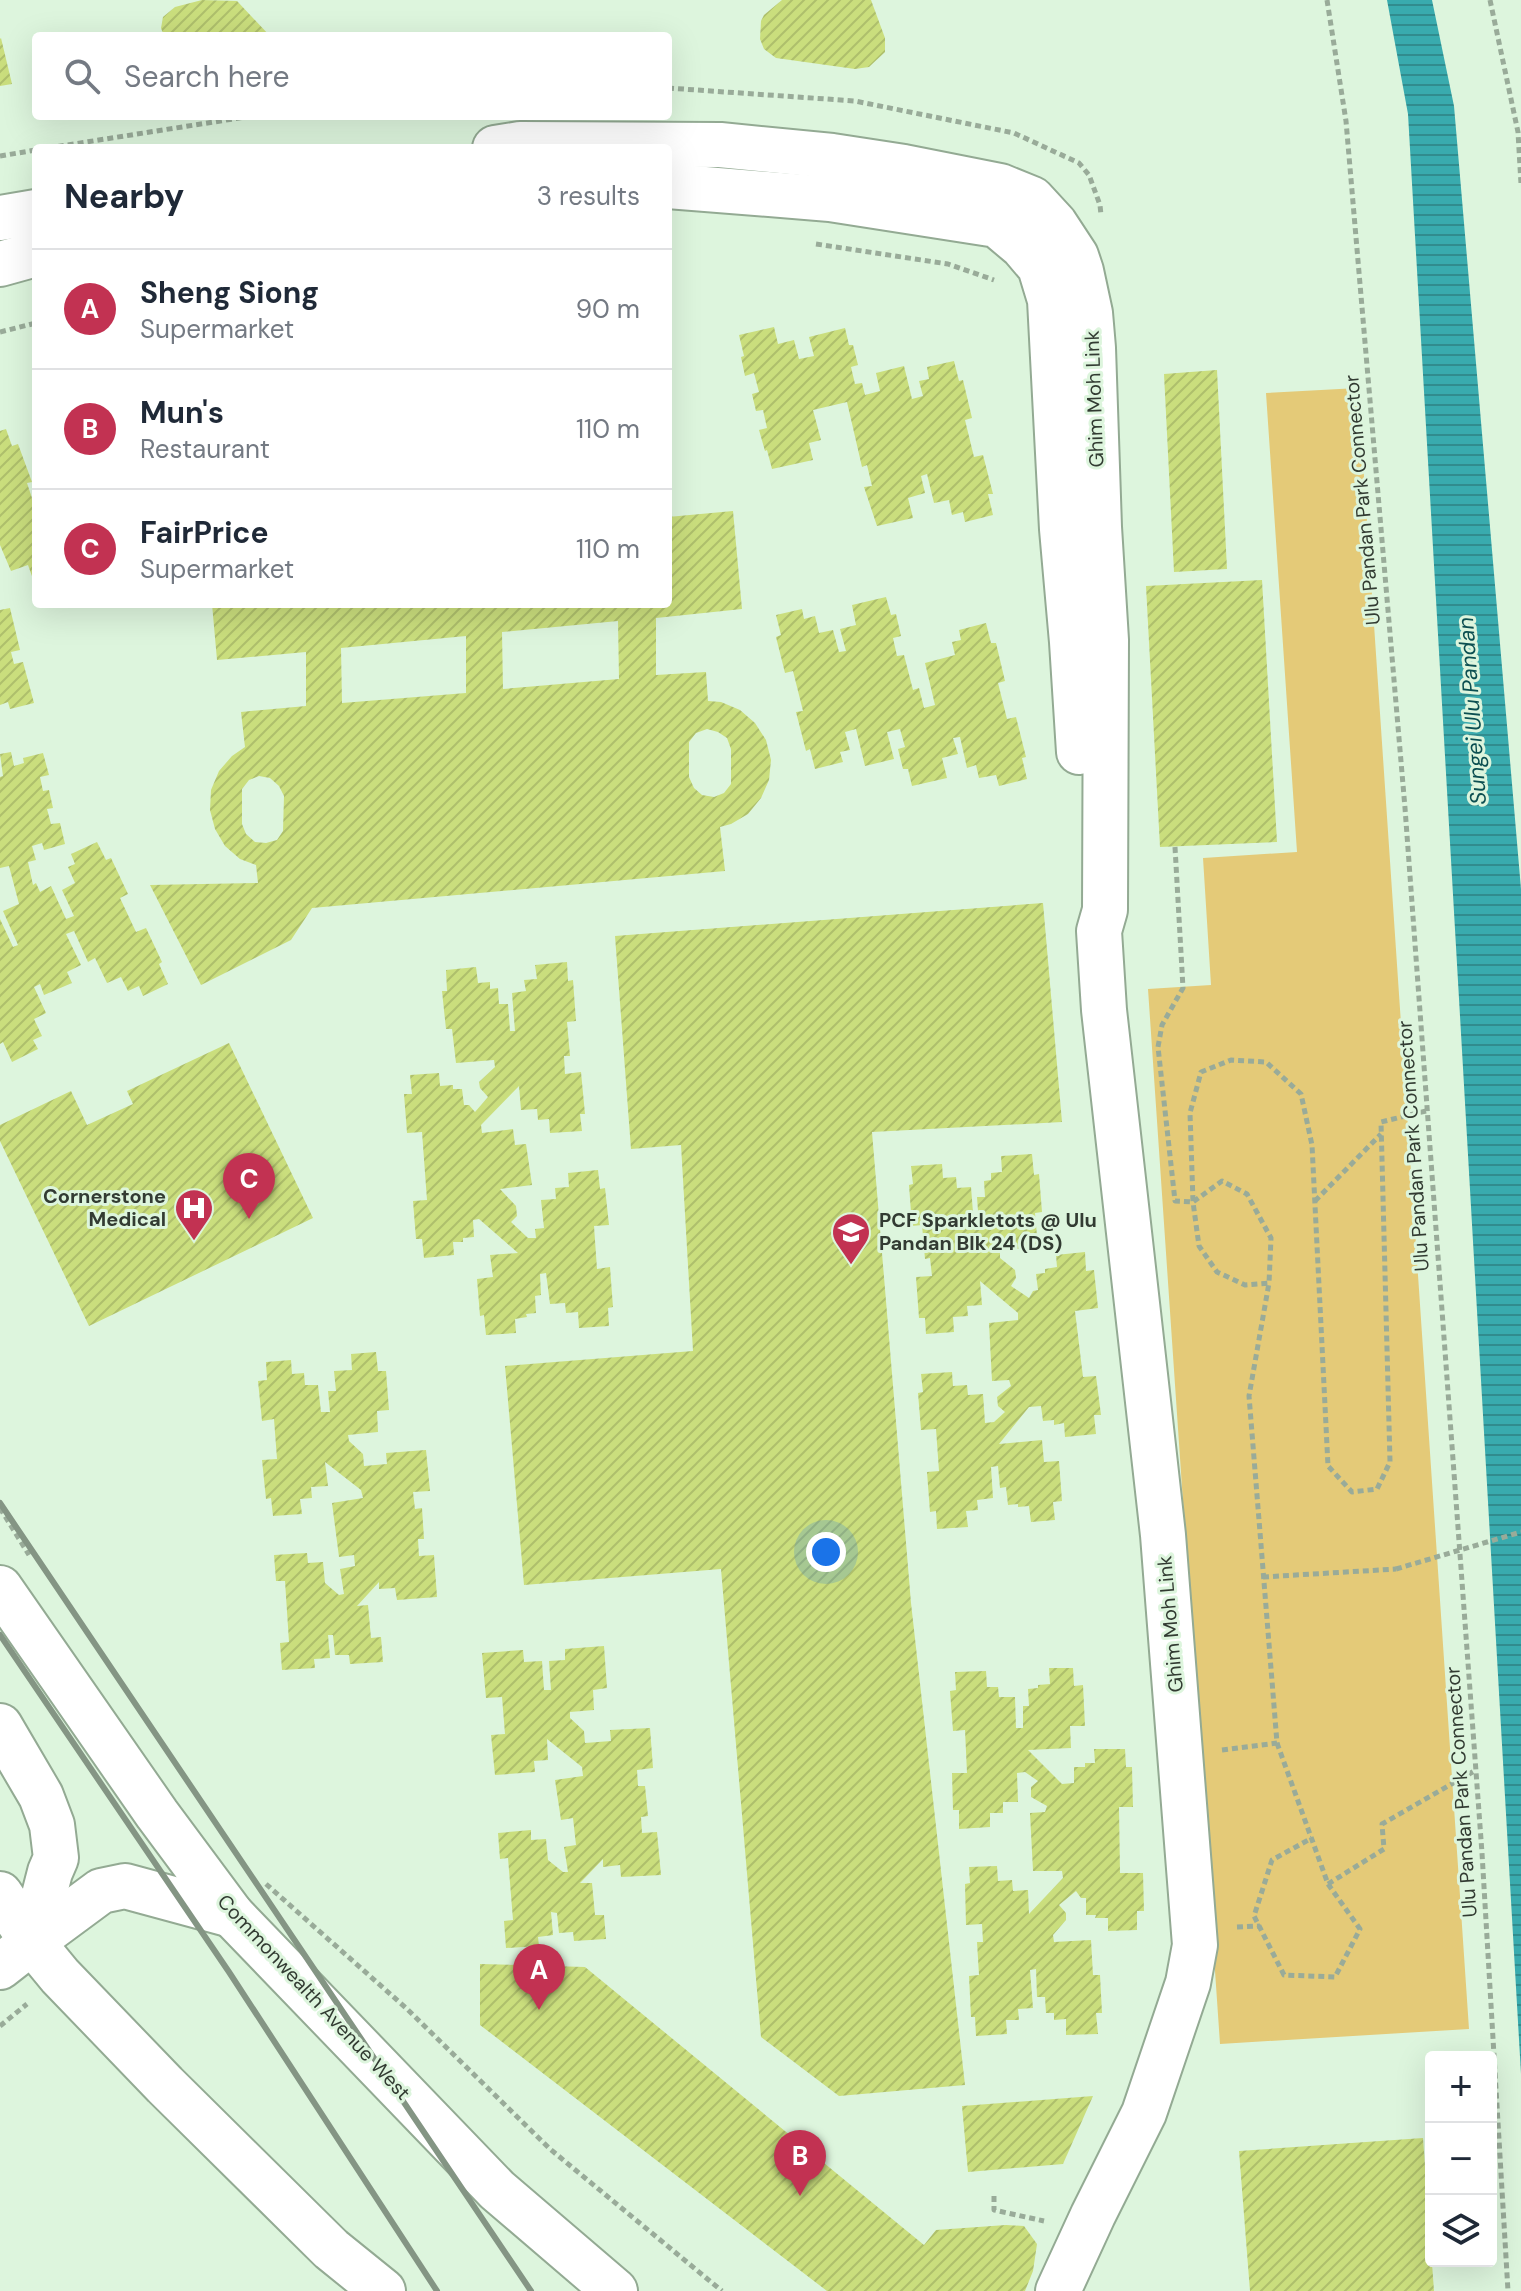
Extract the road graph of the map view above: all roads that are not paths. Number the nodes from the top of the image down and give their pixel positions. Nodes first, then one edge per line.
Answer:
1 (672, 145) edge
2 (720, 145) junction
3 (672, 186) edge
4 (717, 190) junction
5 (32, 213) edge
6 (0, 218) edge
7 (32, 255) edge
8 (0, 264) edge
9 (1080, 528) junction
10 (16, 1575) edge
11 (0, 1726) edge
12 (0, 1894) edge
13 (232, 1915) junction
14 (16, 1954) edge
15 (383, 2291) edge
16 (615, 2291) edge
17 (1058, 2291) edge

1 - 2 street, Ghim Moh Link
2 - 4 street
2 - 9 street, Ghim Moh Link
3 - 4 street, Ghim Moh Link
4 - 9 street, Ghim Moh Link
5 - 6 street
7 - 8 street
9 - 17 street, Ghim Moh Link
10 - 13 street, Commonwealth Avenue West
11 - 14 street
12 - 14 street
13 - 14 street
13 - 16 street, Commonwealth Avenue West
14 - 15 street

